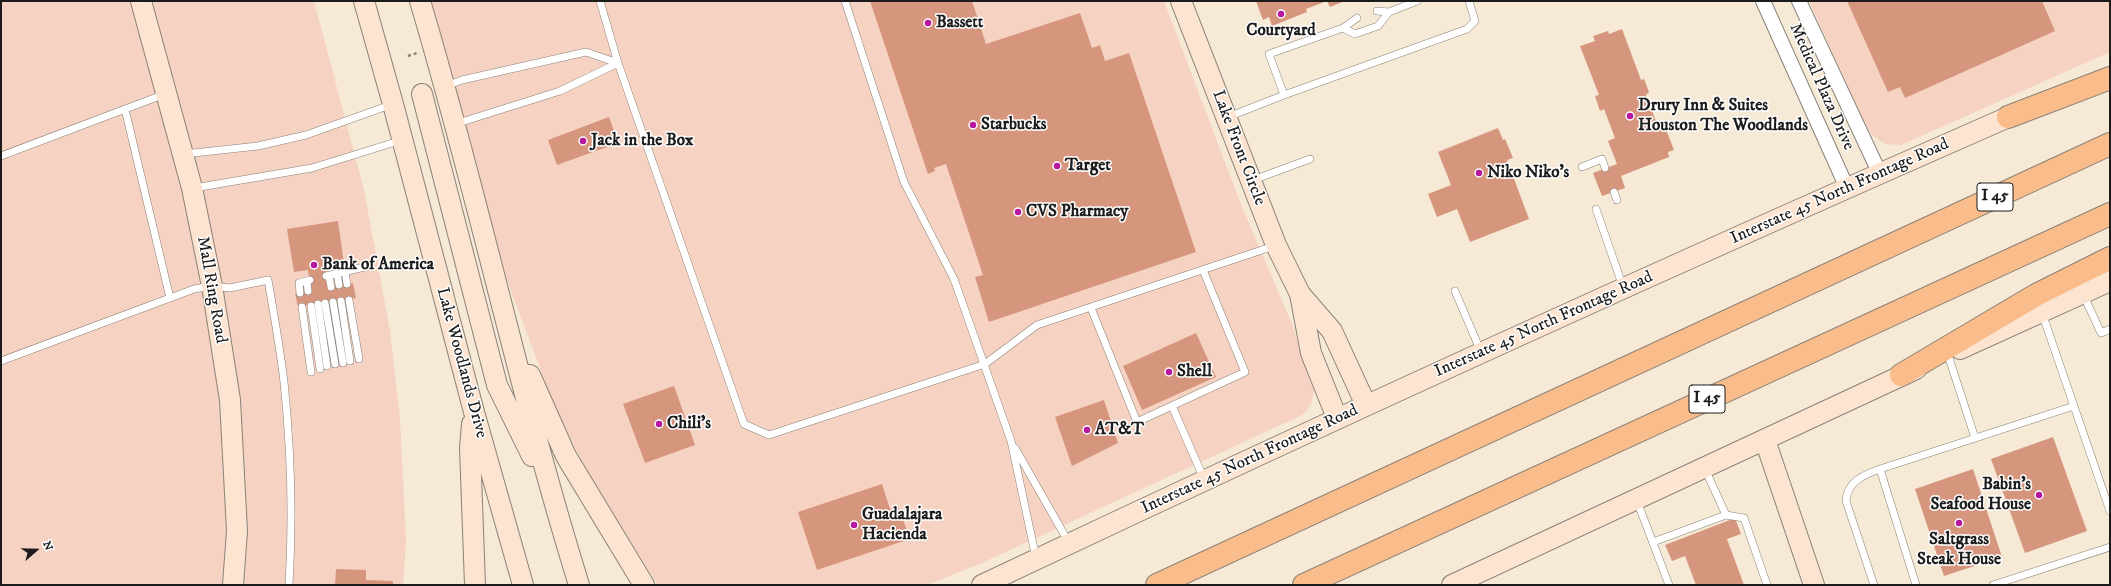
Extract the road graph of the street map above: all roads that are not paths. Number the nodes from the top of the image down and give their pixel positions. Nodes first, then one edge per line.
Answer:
1 (141, 1) edge
2 (364, 1) edge
3 (420, 1) edge
4 (600, 1) edge
5 (846, 1) edge
6 (1181, 1) edge
7 (1417, 1) edge
8 (1469, 1) edge
9 (1763, 1) edge
10 (1799, 1) edge
11 (1377, 11) dead end
12 (1389, 12) junction
13 (1357, 18) dead end
14 (1343, 28) junction
15 (618, 63) junction
16 (2110, 73) edge
17 (2110, 78) edge
18 (445, 86) junction
19 (166, 94) junction
20 (422, 94) junction
21 (1284, 95) junction
22 (393, 104) junction
23 (126, 109) junction
24 (2008, 117) junction
25 (1226, 118) junction
26 (455, 124) junction
27 (431, 131) junction
28 (402, 140) junction
29 (2110, 144) edge
30 (183, 154) junction
31 (1, 156) edge
32 (1310, 159) dead end
33 (1582, 167) dead end
34 (1606, 168) dead end
35 (1880, 174) junction
36 (1251, 181) junction
37 (192, 188) junction
38 (1847, 188) junction
39 (1614, 192) dead end
40 (1617, 200) dead end
41 (1596, 209) dead end
42 (2110, 214) edge
43 (1276, 245) junction
44 (2110, 258) edge
45 (369, 266) dead end
46 (1203, 270) junction
47 (345, 272) junction
48 (337, 274) junction
49 (494, 275) junction
50 (2110, 281) edge
51 (347, 284) dead end
52 (339, 285) dead end
53 (212, 286) junction
54 (331, 287) dead end
55 (1624, 289) junction
56 (308, 291) dead end
57 (1454, 291) dead end
58 (300, 293) dead end
59 (1300, 294) junction
60 (2083, 294) junction
61 (170, 298) junction
62 (349, 300) dead end
63 (341, 301) dead end
64 (333, 302) dead end
65 (302, 307) dead end
66 (1091, 308) junction
67 (2042, 312) junction
68 (2110, 329) edge
69 (1482, 354) junction
70 (1948, 355) junction
71 (358, 359) dead end
72 (1, 361) edge
73 (335, 364) dead end
74 (985, 364) junction
75 (323, 367) dead end
76 (311, 372) dead end
77 (1901, 375) junction
78 (1366, 405) junction
79 (1172, 406) junction
80 (2074, 406) junction
81 (474, 412) junction
82 (1337, 418) junction
83 (1975, 438) junction
84 (1765, 440) junction
85 (1011, 441) junction
86 (1704, 468) junction
87 (1880, 469) junction
88 (1204, 480) junction
89 (552, 498) junction
90 (1636, 499) junction
91 (2110, 512) edge
92 (1726, 515) junction
93 (1652, 542) junction
94 (1070, 545) junction
95 (2110, 547) edge
96 (1036, 560) junction
97 (984, 583) edge
98 (233, 585) edge
99 (289, 585) edge
100 (475, 585) edge
101 (523, 585) edge
102 (579, 585) edge
103 (644, 585) edge
104 (1157, 585) edge
105 (1304, 585) edge
106 (1452, 585) edge
107 (1669, 585) edge
108 (1767, 585) edge
109 (1814, 585) edge
110 (1874, 585) edge
111 (1916, 585) edge
112 (1992, 585) edge

1 - 19 main road, Mall Ring Road
2 - 22 main road, Lake Woodlands Drive
3 - 18 main road
4 - 15 lane
5 - 74 lane
6 - 25 main road, Lake Front Circle
7 - 12 lane
8 - 21 lane
9 - 38 street, Medical Plaza Drive
10 - 35 street, Medical Plaza Drive
11 - 12 lane
12 - 14 lane
13 - 14 lane
14 - 21 lane
15 - 18 lane
15 - 26 lane
15 - 74 lane
16 - 24 main road, Interstate 45 North Frontage Road
17 - 24 highway
18 - 20 main road
18 - 26 main road
19 - 23 lane
19 - 30 main road, Mall Ring Road
20 - 22 main road
20 - 27 main road
21 - 25 lane
22 - 28 main road, Lake Woodlands Drive
22 - 30 lane
23 - 31 lane
23 - 61 lane
24 - 35 main road, Interstate 45 North Frontage Road
25 - 36 main road, Lake Front Circle
26 - 27 main road
26 - 49 main road
27 - 28 main road
27 - 89 main road
28 - 37 lane
28 - 81 main road, Lake Woodlands Drive
29 - 104 highway, I 45
30 - 37 main road, Mall Ring Road
32 - 36 lane
33 - 34 lane
35 - 38 main road, Interstate 45 North Frontage Road
36 - 43 main road, Lake Front Circle
37 - 53 main road, Mall Ring Road
38 - 55 main road, Interstate 45 North Frontage Road
39 - 40 lane
41 - 55 lane
42 - 105 highway, I 45
43 - 46 lane
43 - 59 main road, Lake Front Circle
44 - 77 highway
45 - 47 lane
46 - 66 lane
46 - 79 lane
47 - 48 lane
47 - 51 lane
48 - 52 lane
48 - 54 lane
49 - 89 main road
49 - 103 main road
50 - 60 main road
53 - 61 lane
53 - 98 main road, Mall Ring Road
53 - 99 lane
55 - 69 main road, Interstate 45 North Frontage Road
56 - 58 lane
57 - 69 lane
59 - 78 main road, Lake Front Circle
59 - 82 main road, Lake Front Circle
60 - 67 main road
60 - 68 lane
61 - 72 lane
62 - 71 lane
63 - 64 lane
65 - 76 lane
66 - 74 lane
66 - 79 lane
67 - 70 main road
67 - 80 lane
69 - 78 main road, Interstate 45 North Frontage Road
70 - 77 main road
70 - 83 lane
73 - 75 lane
74 - 85 lane
77 - 84 main road
78 - 82 main road, Interstate 45 North Frontage Road
79 - 88 lane
80 - 83 lane
80 - 91 lane
81 - 100 main road
81 - 101 main road, Lake Woodlands Drive
82 - 88 main road, Interstate 45 North Frontage Road
83 - 87 lane
84 - 86 main road
84 - 109 main road
85 - 94 lane
85 - 96 lane
86 - 90 main road
86 - 92 lane
87 - 110 lane
87 - 111 lane
88 - 94 main road, Interstate 45 North Frontage Road
89 - 102 main road
90 - 93 lane
90 - 106 main road
92 - 93 lane
92 - 108 lane
93 - 107 lane
94 - 96 main road, Interstate 45 North Frontage Road
95 - 112 lane
96 - 97 main road, Interstate 45 North Frontage Road

